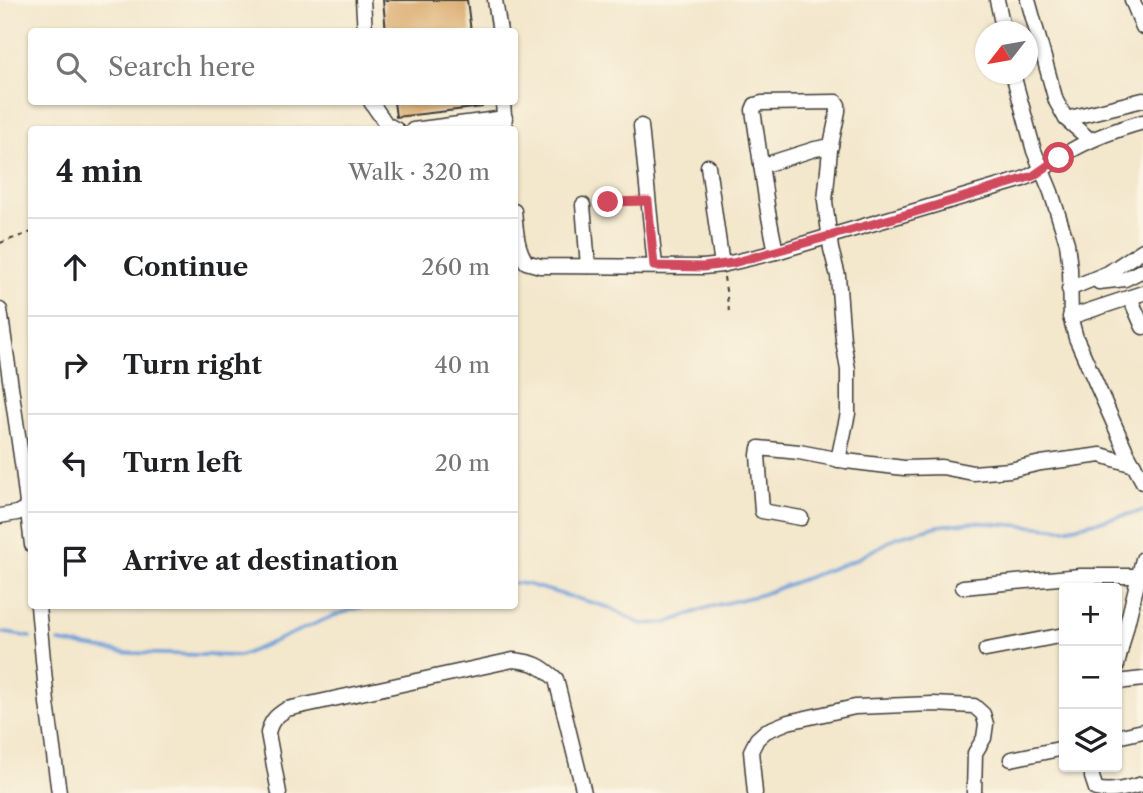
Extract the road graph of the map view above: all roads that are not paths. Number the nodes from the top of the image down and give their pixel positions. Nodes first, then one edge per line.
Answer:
1 (363, 0) edge
2 (495, 0) edge
3 (997, 0) edge
4 (1028, 0) edge
5 (1132, 0) edge
6 (1002, 21) edge
7 (1143, 27) edge
8 (365, 28) edge
9 (499, 28) edge
10 (1016, 84) edge
11 (1143, 100) edge
12 (373, 105) edge
13 (503, 105) edge
14 (1066, 119) junction
15 (1143, 122) edge
16 (390, 126) edge
17 (505, 126) edge
18 (641, 126) dead end
19 (1090, 140) junction
20 (831, 146) junction
21 (708, 166) dead end
22 (761, 166) junction
23 (1041, 169) junction
24 (583, 205) road end
25 (826, 217) junction
26 (845, 231) junction
27 (829, 236) junction
28 (518, 243) edge
29 (1143, 250) edge
30 (776, 252) junction
31 (723, 265) junction
32 (588, 266) junction
33 (654, 266) junction
34 (1143, 270) edge
35 (1087, 282) junction
36 (1069, 289) junction
37 (1137, 295) edge
38 (0, 310) edge
39 (1070, 317) junction
40 (1143, 327) edge
41 (838, 460) junction
42 (1134, 465) junction
43 (1143, 482) edge
44 (28, 508) joint
45 (0, 516) edge
46 (801, 518) dead end
47 (1143, 559) edge
48 (1139, 576) junction
49 (963, 587) dead end
50 (38, 609) edge
51 (1122, 626) edge
52 (1059, 636) edge
53 (986, 650) dead end
54 (1143, 679) edge
55 (1122, 681) edge
56 (1143, 731) edge
57 (1122, 736) edge
58 (1059, 749) edge
59 (1011, 759) dead end
60 (1092, 772) edge
61 (1141, 787) edge
62 (1095, 791) edge
63 (59, 793) edge
64 (279, 793) edge
65 (584, 793) edge
66 (755, 793) edge
67 (974, 793) edge

1 - 8 street
2 - 9 street
3 - 6 street
4 - 14 street
5 - 7 street
10 - 23 street
11 - 14 street
12 - 16 street
13 - 17 street
14 - 19 street
15 - 19 street
18 - 33 street
19 - 23 street
20 - 22 street
20 - 22 street
20 - 25 street
21 - 31 street
22 - 30 street
23 - 26 street
23 - 36 street
24 - 32 street
25 - 26 street
25 - 27 street
26 - 27 street
27 - 30 street
27 - 41 street
28 - 32 street
29 - 35 street
30 - 31 street
31 - 33 street
32 - 33 street
34 - 35 street
35 - 36 street
36 - 39 street
37 - 39 street
37 - 40 street
38 - 44 street
39 - 42 street
41 - 42 street
41 - 46 street
42 - 43 street
44 - 45 street
47 - 48 street
48 - 49 street
48 - 51 street
50 - 63 street
52 - 53 street
54 - 55 street
56 - 57 street
58 - 59 street
60 - 62 street
61 - 62 street
64 - 65 street
66 - 67 street

